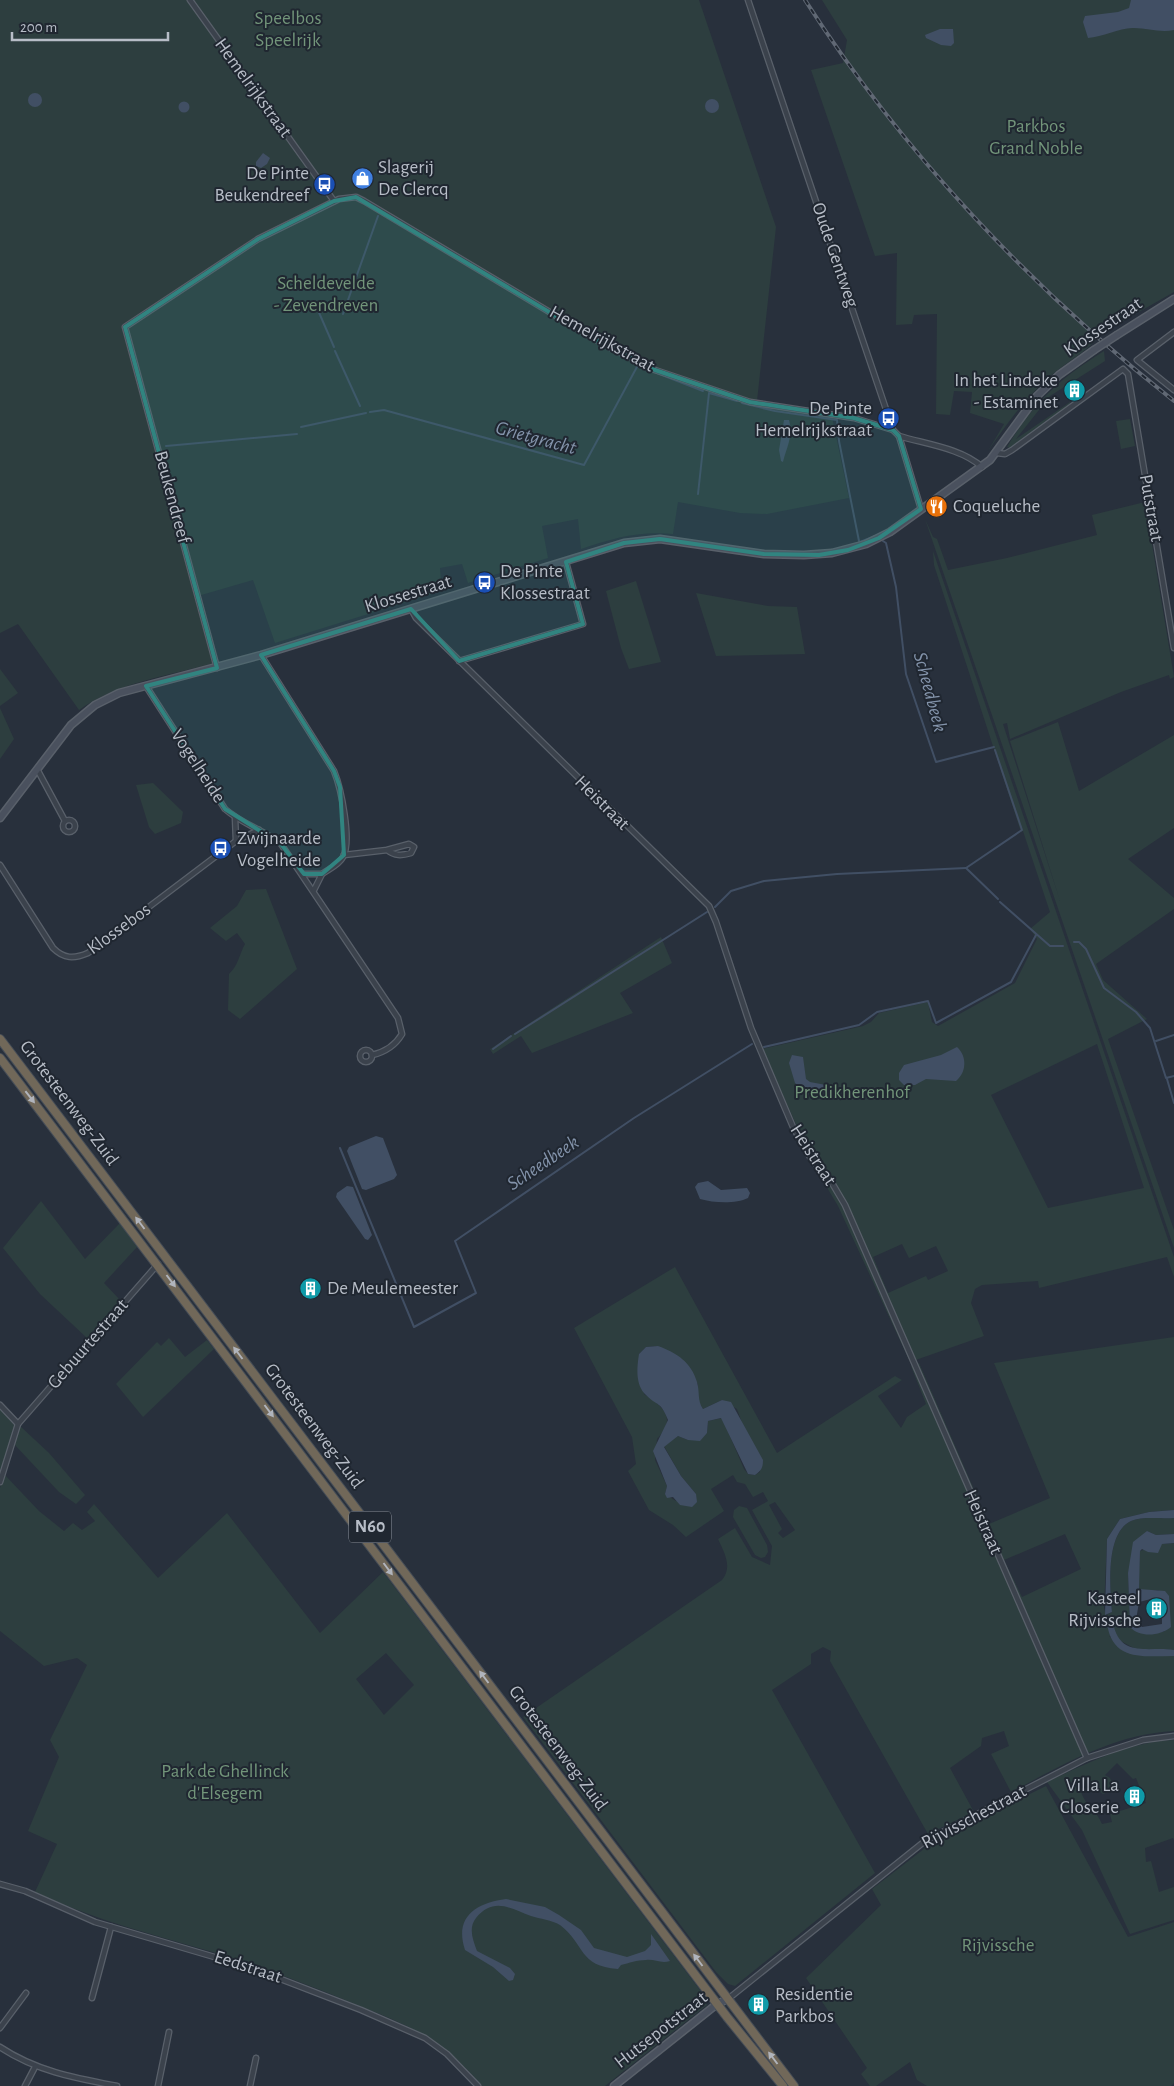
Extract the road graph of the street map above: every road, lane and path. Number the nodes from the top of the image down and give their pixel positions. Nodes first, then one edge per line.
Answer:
1 (190, 0) edge
2 (748, 0) edge
3 (334, 201) junction
4 (1174, 299) edge
5 (125, 327) joint
6 (1174, 332) edge
7 (1174, 390) edge
8 (892, 430) junction
9 (899, 436) junction
10 (997, 453) junction
11 (982, 467) junction
12 (921, 509) junction
13 (566, 562) junction
14 (411, 609) junction
15 (1174, 648) edge
16 (261, 655) junction
17 (459, 661) junction
18 (217, 668) junction
19 (146, 686) junction
20 (37, 769) junction
21 (235, 817) junction
22 (0, 818) edge
23 (66, 821) dead end
24 (259, 830) junction
25 (236, 841) junction
26 (387, 850) junction
27 (344, 855) junction
28 (0, 865) edge
29 (304, 874) junction
30 (322, 874) junction
31 (314, 890) junction
32 (0, 1039) edge
33 (372, 1055) dead end
34 (0, 1058) edge
35 (158, 1264) junction
36 (0, 1405) edge
37 (18, 1424) junction
38 (0, 1482) edge
39 (1174, 1736) edge
40 (1087, 1758) junction
41 (0, 1884) edge
42 (111, 1927) junction
43 (26, 1993) dead end
44 (92, 1998) dead end
45 (728, 1999) junction
46 (717, 2004) junction
47 (0, 2028) edge
48 (169, 2032) dead end
49 (0, 2048) edge
50 (256, 2058) dead end
51 (35, 2067) junction
52 (25, 2086) edge
53 (117, 2086) edge
54 (158, 2086) edge
55 (250, 2086) edge
56 (478, 2086) edge
57 (614, 2086) edge
58 (783, 2086) edge
59 (794, 2086) edge

1 - 3 street, Hemelrijkstraat
2 - 8 street, Oude Gentweg
3 - 5 street, Hemelrijkstraat
3 - 8 street, Hemelrijkstraat
4 - 10 street, Klossestraat, bridge
5 - 18 street, Beukendreef
6 - 7 street
8 - 9 street
9 - 11 street
9 - 12 street
10 - 11 street, Klossestraat
10 - 15 street, Putstraat
11 - 12 street, Klossestraat
12 - 13 street, Klossestraat
13 - 14 street, Klossestraat
13 - 17 street
14 - 16 street, Klossestraat
14 - 17 street, Heistraat
16 - 18 street, Klossestraat
16 - 27 street
17 - 40 street, Heistraat
18 - 19 street, Klossestraat
19 - 20 street, Klossestraat
19 - 21 street, Vogelheide
20 - 22 street, Klossestraat
20 - 23 street
21 - 24 street, Vogelheide
21 - 25 street
24 - 25 street, Klossebos
24 - 29 street, Vogelheide
25 - 28 street, Klossebos
26 - 26 street
26 - 27 street
27 - 30 street
29 - 30 street
29 - 31 street, Vogelheide
30 - 31 street
31 - 33 street, Vogelheide
45 -> 32 highway, Grotesteenweg-Zuid / N60
34 -> 35 highway, Grotesteenweg-Zuid / N60
35 - 37 street, Gebuurtestraat
35 -> 46 highway, Grotesteenweg-Zuid / N60
36 - 37 street
37 - 38 street, Gebuurtestraat
39 - 40 street, Rijvisschestraat
40 - 45 street, Rijvisschestraat
41 - 42 street, Eedstraat
42 - 44 street
42 - 56 street, Eedstraat
43 - 47 street
45 - 46 street, Hutsepotstraat
59 -> 45 highway, N60
46 - 57 street, Hutsepotstraat
46 - 58 highway, N60
48 - 54 street
49 - 51 street
50 - 55 street
51 - 52 street
51 - 53 street

